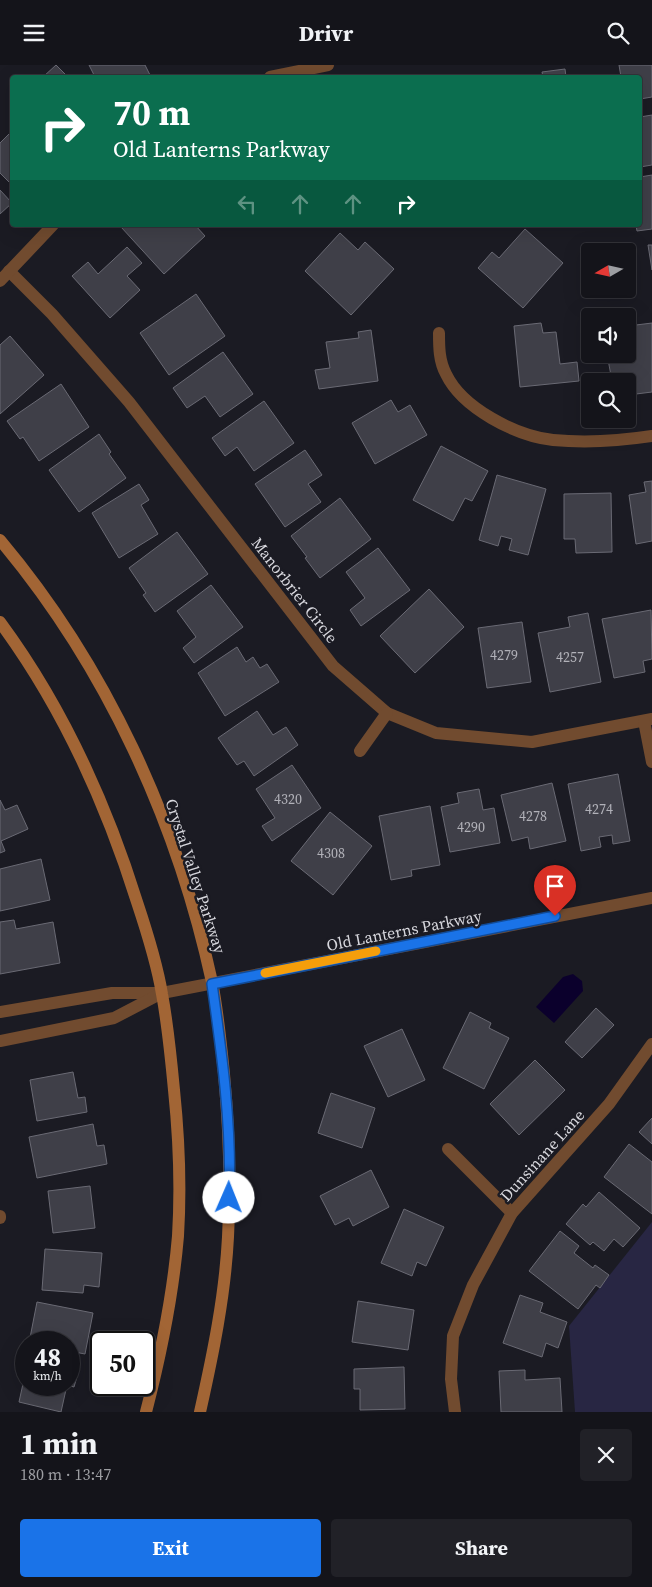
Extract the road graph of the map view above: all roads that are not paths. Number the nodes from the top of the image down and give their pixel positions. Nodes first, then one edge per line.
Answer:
1 (328, 65) edge
2 (280, 75) edge
3 (51, 227) edge
4 (4, 276) edge
5 (440, 333) dead end
6 (652, 436) edge
7 (0, 540) edge
8 (0, 622) edge
9 (387, 713) junction
10 (648, 720) edge
11 (360, 751) dead end
12 (652, 762) edge
13 (652, 897) edge
14 (212, 984) junction
15 (162, 993) junction
16 (0, 1012) edge
17 (0, 1041) edge
18 (652, 1044) edge
19 (448, 1149) dead end
20 (512, 1213) junction
21 (146, 1412) edge
22 (200, 1412) edge
23 (455, 1412) edge

1 - 2 street
3 - 4 street, Manorbrier Circle
4 - 9 street, Manorbrier Circle
5 - 6 street
7 - 14 main road, Crystal Valley Parkway
8 - 15 main road
9 - 10 street, Manorbrier Circle
9 - 11 street
10 - 12 street
13 - 14 street, Old Lanterns Parkway
14 - 15 street, Old Lanterns Parkway
14 - 22 main road, Crystal Valley Parkway
15 - 16 street, Old Lanterns Parkway
15 - 17 street, Old Lanterns Parkway
15 - 21 main road
18 - 20 street, Dunsinane Lane
19 - 20 street
20 - 23 street, Dunsinane Lane

